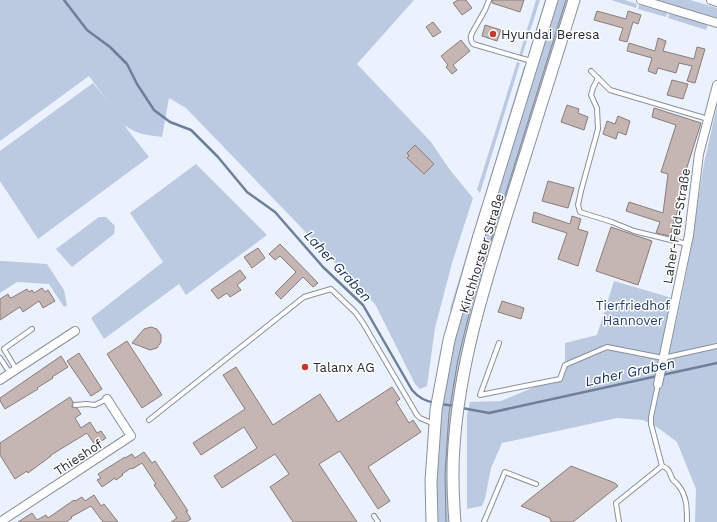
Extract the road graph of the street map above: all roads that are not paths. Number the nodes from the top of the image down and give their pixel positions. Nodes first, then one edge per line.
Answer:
1 (489, 0) edge
2 (552, 0) edge
3 (574, 0) edge
4 (641, 0) edge
5 (711, 0) edge
6 (717, 2) edge
7 (717, 23) edge
8 (533, 62) junction
9 (591, 71) dead end
10 (598, 78) junction
11 (717, 85) edge
12 (708, 119) junction
13 (687, 244) junction
14 (32, 329) dead end
15 (75, 331) dead end
16 (499, 344) dead end
17 (717, 346) edge
18 (0, 358) edge
19 (663, 358) junction
20 (13, 372) junction
21 (0, 380) edge
22 (658, 384) joint
23 (107, 399) joint
24 (75, 405) dead end
25 (149, 420) dead end
26 (435, 424) junction
27 (662, 466) junction
28 (536, 484) dead end
29 (374, 516) dead end
30 (0, 522) edge
31 (378, 522) edge
32 (432, 522) edge
33 (455, 522) edge
34 (484, 522) edge
35 (619, 522) edge
36 (687, 522) edge

1 - 8 lane
2 - 8 main road, Kirchhorster Straße
3 - 33 main road, Kirchhorster Straße
4 - 7 street
5 - 6 street
8 - 26 main road, Kirchhorster Straße
9 - 10 lane
10 - 12 lane
10 - 13 lane
11 - 12 street, Laher-Feld-Straße
12 - 13 street, Laher-Feld-Straße
13 - 19 street, Laher-Feld-Straße
14 - 20 lane
15 - 20 street
16 - 19 lane
17 - 19 lane
18 - 20 lane
19 - 22 street, Laher-Feld-Straße
20 - 21 street
22 - 27 lane
23 - 24 lane
23 - 30 street, Thieshof
25 - 26 lane
26 - 32 main road, Kirchhorster Straße
27 - 35 lane
27 - 36 lane
28 - 34 lane
29 - 31 lane

